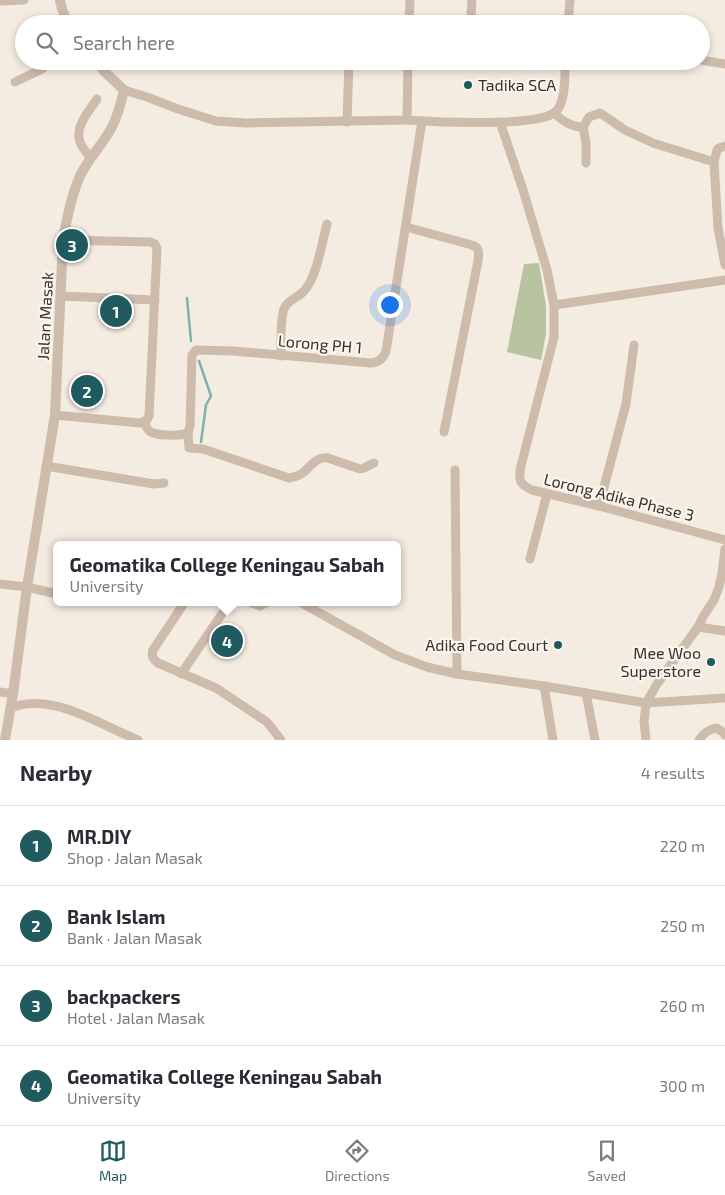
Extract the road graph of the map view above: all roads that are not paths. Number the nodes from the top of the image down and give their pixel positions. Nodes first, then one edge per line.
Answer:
1 (24, 0) edge
2 (60, 0) edge
3 (410, 0) edge
4 (472, 0) edge
5 (570, 0) edge
6 (0, 1) edge
7 (64, 15) edge
8 (409, 15) edge
9 (471, 15) edge
10 (569, 15) edge
11 (710, 62) edge
12 (725, 64) edge
13 (40, 70) edge
14 (103, 70) edge
15 (349, 70) edge
16 (408, 70) edge
17 (564, 70) edge
18 (15, 82) dead end
19 (124, 90) junction
20 (97, 99) dead end
21 (554, 113) junction
22 (407, 120) junction
23 (422, 121) junction
24 (347, 122) junction
25 (500, 122) junction
26 (583, 127) junction
27 (725, 146) edge
28 (91, 158) junction
29 (714, 162) junction
30 (586, 163) dead end
31 (327, 224) dead end
32 (406, 227) junction
33 (64, 240) junction
34 (725, 265) edge
35 (725, 280) edge
36 (61, 296) junction
37 (155, 300) junction
38 (554, 305) junction
39 (634, 345) dead end
40 (281, 356) junction
41 (55, 415) junction
42 (144, 422) junction
43 (444, 432) dead end
44 (188, 433) junction
45 (374, 463) dead end
46 (46, 466) junction
47 (455, 470) dead end
48 (164, 483) dead end
49 (547, 494) junction
50 (599, 506) junction
51 (725, 540) edge
52 (725, 548) edge
53 (530, 559) dead end
54 (723, 574) edge
55 (0, 584) edge
56 (27, 587) junction
57 (53, 593) edge
58 (182, 606) edge
59 (227, 606) edge
60 (307, 606) edge
61 (698, 627) junction
62 (725, 631) edge
63 (181, 674) junction
64 (457, 674) junction
65 (544, 686) junction
66 (0, 692) edge
67 (586, 693) junction
68 (13, 694) junction
69 (725, 698) edge
70 (646, 703) junction
71 (10, 708) junction
72 (725, 735) edge
73 (5, 740) edge
74 (138, 740) edge
75 (281, 740) edge
76 (553, 740) edge
77 (595, 740) edge
78 (646, 740) edge
79 (699, 740) edge

1 - 6 street
2 - 7 street
3 - 8 street
4 - 9 street
5 - 10 street
11 - 12 street
13 - 18 street
14 - 19 street
15 - 24 street
16 - 22 street
17 - 21 street
19 - 24 street
19 - 28 street, Jalan Masak
20 - 28 street
21 - 25 street
21 - 26 street
22 - 23 street
22 - 24 street
23 - 25 street
23 - 32 street, Lorong PH 1
25 - 38 street, Lorong Adika Phase 3
26 - 29 street
26 - 30 street
27 - 29 street
28 - 33 street, Jalan Masak
29 - 34 street
31 - 40 street
32 - 40 street, Lorong PH 1
32 - 43 street
33 - 36 street, Jalan Masak
33 - 37 street
35 - 38 street
36 - 37 street
36 - 41 street, Jalan Masak
37 - 42 street
38 - 49 street, Lorong Adika Phase 3
39 - 50 street
40 - 44 street, Lorong PH 1
41 - 42 street
41 - 46 street, Jalan Masak
42 - 44 street
44 - 45 street
46 - 48 street
46 - 56 street, Jalan Masak
47 - 64 street
49 - 50 street, Lorong Adika Phase 3
49 - 53 street
50 - 51 street, Lorong Adika Phase 3
52 - 54 street
54 - 61 street
55 - 56 street
56 - 57 street
56 - 68 street, Jalan Masak
58 - 63 street
59 - 63 street
60 - 64 street
61 - 62 street
61 - 70 street
63 - 75 street
64 - 65 street
65 - 67 street
65 - 76 street
66 - 68 street
67 - 70 street
67 - 77 street
68 - 71 street, Jalan Masak
69 - 70 street
70 - 78 street
71 - 73 street, Jalan Masak
71 - 74 street
72 - 79 street

